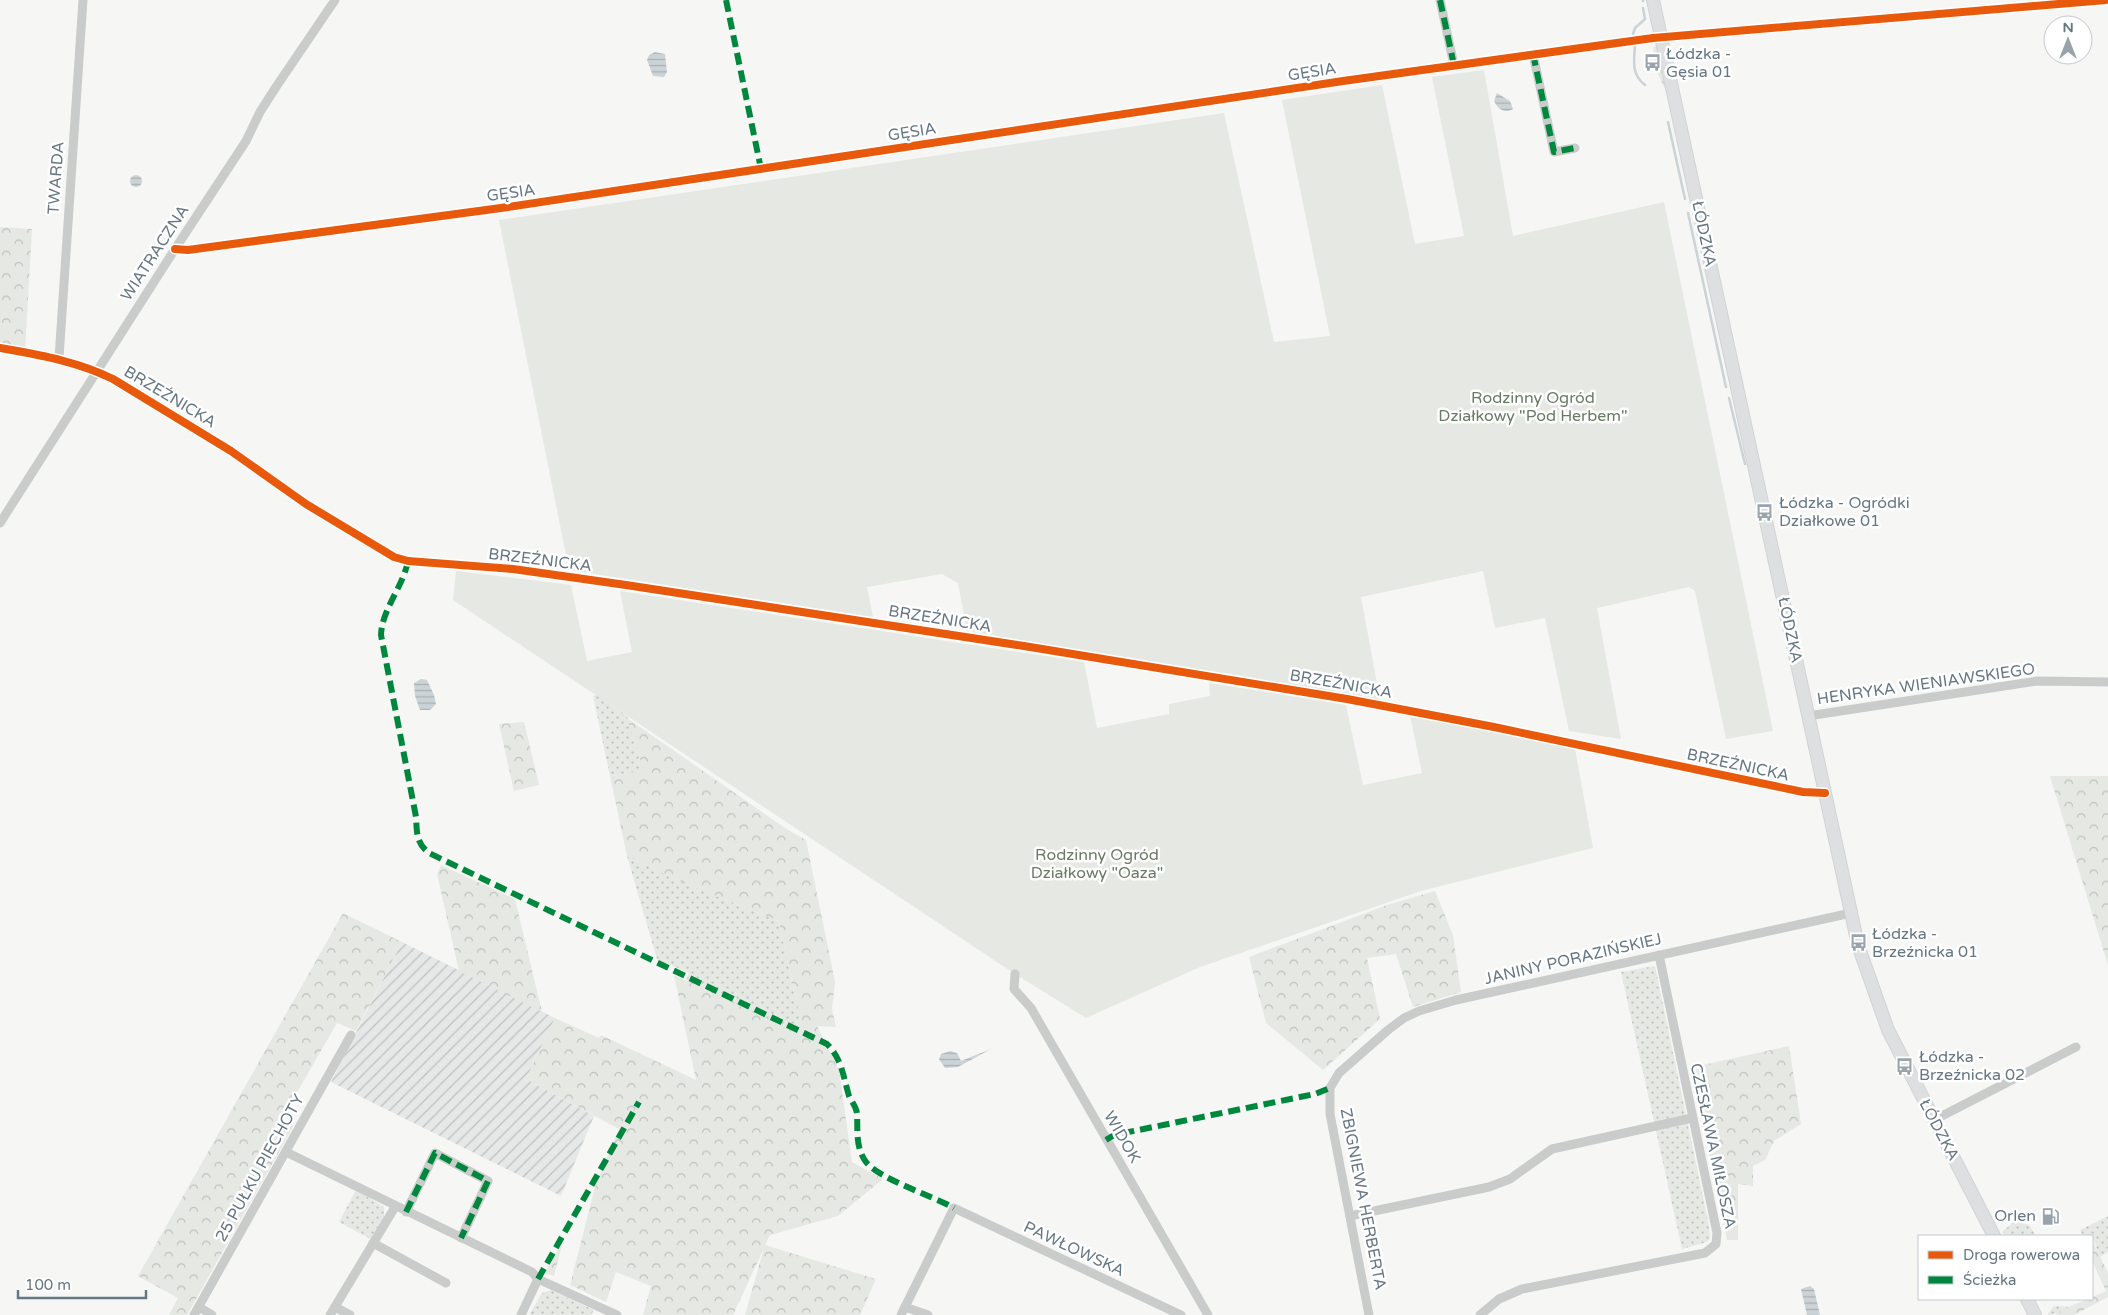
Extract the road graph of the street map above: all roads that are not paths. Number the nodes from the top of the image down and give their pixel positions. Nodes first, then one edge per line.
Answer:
1 (83, 0) edge
2 (335, 0) edge
3 (1440, 0) edge
4 (1653, 0) edge
5 (2106, 0) edge
6 (1657, 37) junction
7 (1533, 54) junction
8 (1454, 65) junction
9 (1574, 148) dead end
10 (175, 249) junction
11 (0, 348) edge
12 (58, 358) junction
13 (96, 371) junction
14 (0, 523) edge
15 (2108, 682) edge
16 (1808, 716) junction
17 (1825, 793) junction
18 (1851, 913) junction
19 (1659, 955) junction
20 (1015, 974) dead end
21 (351, 1035) dead end
22 (2076, 1047) dead end
23 (1330, 1088) joint
24 (1692, 1118) junction
25 (1934, 1120) junction
26 (286, 1152) junction
27 (395, 1207) junction
28 (406, 1212) junction
29 (1350, 1216) junction
30 (1993, 1235) edge
31 (461, 1238) junction
32 (373, 1243) junction
33 (538, 1279) junction
34 (446, 1283) dead end
35 (2028, 1300) edge
36 (196, 1311) edge
37 (333, 1311) edge
38 (903, 1311) edge
39 (212, 1315) edge
40 (350, 1315) edge
41 (521, 1315) edge
42 (617, 1315) edge
43 (928, 1315) edge
44 (1181, 1315) edge
45 (1208, 1315) edge
46 (1370, 1315) edge
47 (1480, 1315) edge
48 (2035, 1315) edge

1 - 12 street, TWARDA
2 - 10 street, WIATRACZNA
3 - 8 street
4 - 6 main road, ŁÓDZKA
5 - 6 street, GĘSIA
6 - 7 street, GĘSIA
6 - 16 main road, ŁÓDZKA
7 - 8 street, GĘSIA
7 - 9 street
8 - 10 street, GĘSIA
10 - 13 street, WIATRACZNA
11 - 12 street, BRZEŹNICKA
12 - 13 street, BRZEŹNICKA
13 - 14 street, WIATRACZNA
13 - 17 street, BRZEŹNICKA
15 - 16 street, HENRYKA WIENIAWSKIEGO
16 - 17 main road, ŁÓDZKA
17 - 18 main road, ŁÓDZKA
18 - 19 street, JANINY PORAZIŃSKIEJ
18 - 25 main road, ŁÓDZKA
19 - 23 street, JANINY PORAZIŃSKIEJ
19 - 24 street, CZESŁAWA MIŁOSZA
20 - 45 street, WIDOK
21 - 26 street, 25 PUŁKU PIECHOTY
22 - 25 street
23 - 29 street, ZBIGNIEWA HERBERTA
24 - 29 street
24 - 47 street, CZESŁAWA MIŁOSZA
25 - 30 main road, ŁÓDZKA
26 - 27 street
26 - 36 street, 25 PUŁKU PIECHOTY
27 - 28 street
27 - 32 street
28 - 31 street
28 - 31 street
29 - 46 street, ZBIGNIEWA HERBERTA
31 - 33 street
32 - 34 street
32 - 37 street
33 - 41 street
33 - 42 street
35 - 48 main road
36 - 39 street
37 - 40 street
38 - 43 street
38 - 44 street, PAWŁOWSKA

